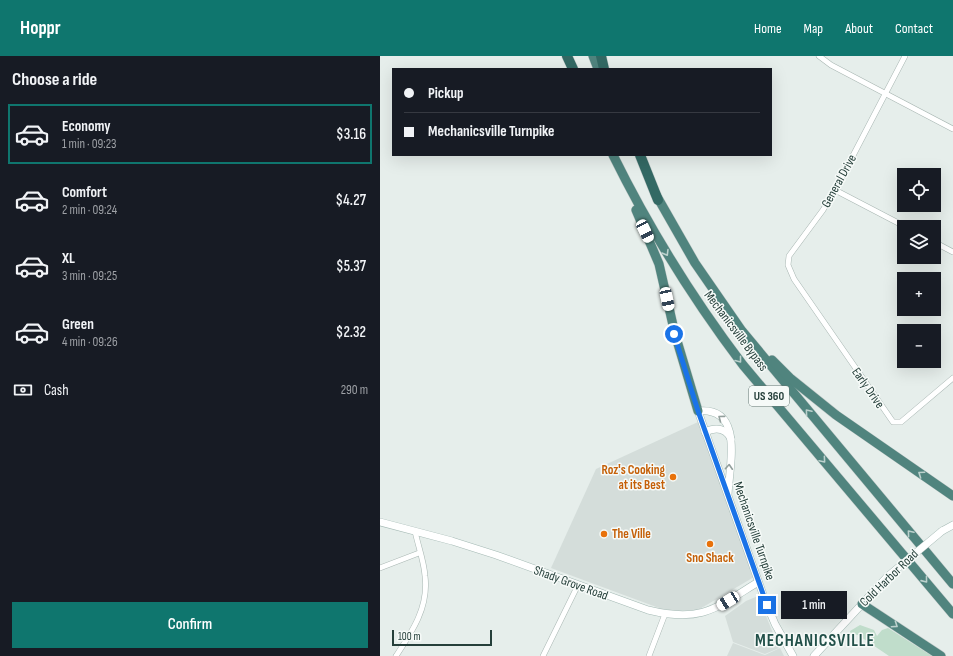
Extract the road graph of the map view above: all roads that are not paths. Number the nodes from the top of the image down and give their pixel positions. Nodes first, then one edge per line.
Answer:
1 (567, 56) edge
2 (572, 56) edge
3 (593, 56) edge
4 (601, 56) edge
5 (819, 56) edge
6 (905, 56) edge
7 (573, 68) edge
8 (577, 68) edge
9 (598, 68) edge
10 (604, 68) edge
11 (886, 94) junction
12 (953, 129) edge
13 (614, 156) edge
14 (636, 156) edge
15 (640, 156) edge
16 (835, 190) junction
17 (658, 200) junction
18 (897, 222) edge
19 (941, 246) edge
20 (953, 252) edge
21 (709, 284) junction
22 (809, 301) joint
23 (953, 378) edge
24 (698, 411) junction
25 (705, 432) junction
26 (731, 439) junction
27 (728, 495) junction
28 (953, 496) edge
29 (380, 522) edge
30 (953, 525) edge
31 (416, 531) junction
32 (420, 553) junction
33 (380, 568) edge
34 (758, 582) junction
35 (953, 584) edge
36 (578, 585) junction
37 (862, 604) junction
38 (665, 614) junction
39 (953, 614) edge
40 (396, 656) edge
41 (543, 656) edge
42 (649, 656) edge
43 (793, 656) edge
44 (814, 656) edge
45 (941, 656) edge

1 - 7 highway
2 - 8 highway
3 - 9 highway
4 - 10 highway
5 - 11 street
6 - 11 street, General Drive
11 - 12 street
11 - 16 street, General Drive
13 - 24 highway
13 -> 39 highway, Mechanicsville Bypass / US 360
14 - 17 highway, Mechanicsville Bypass / US 360
15 - 17 highway
16 - 18 street
16 - 22 street, General Drive
17 - 21 highway, Mechanicsville Bypass / US 360
19 - 20 street
28 -> 21 highway
35 -> 21 highway, Mechanicsville Bypass / US 360
22 - 23 street, Early Drive
24 - 25 main road, Mechanicsville Turnpike
26 -> 24 main road
25 - 26 main road
25 - 27 main road, Mechanicsville Turnpike
27 -> 26 main road
27 - 34 main road, Mechanicsville Turnpike
29 - 31 main road, Shady Grove Road
30 - 37 main road, Cold Harbor Road, bridge
31 - 32 street
31 - 36 main road, Shady Grove Road
32 - 33 street
32 - 40 street
34 - 38 main road, Shady Grove Road
34 - 43 main road, Mechanicsville Turnpike
36 - 38 main road, Shady Grove Road
36 - 41 street
37 - 44 main road, Cold Harbor Road
37 -> 45 highway
38 - 42 street

